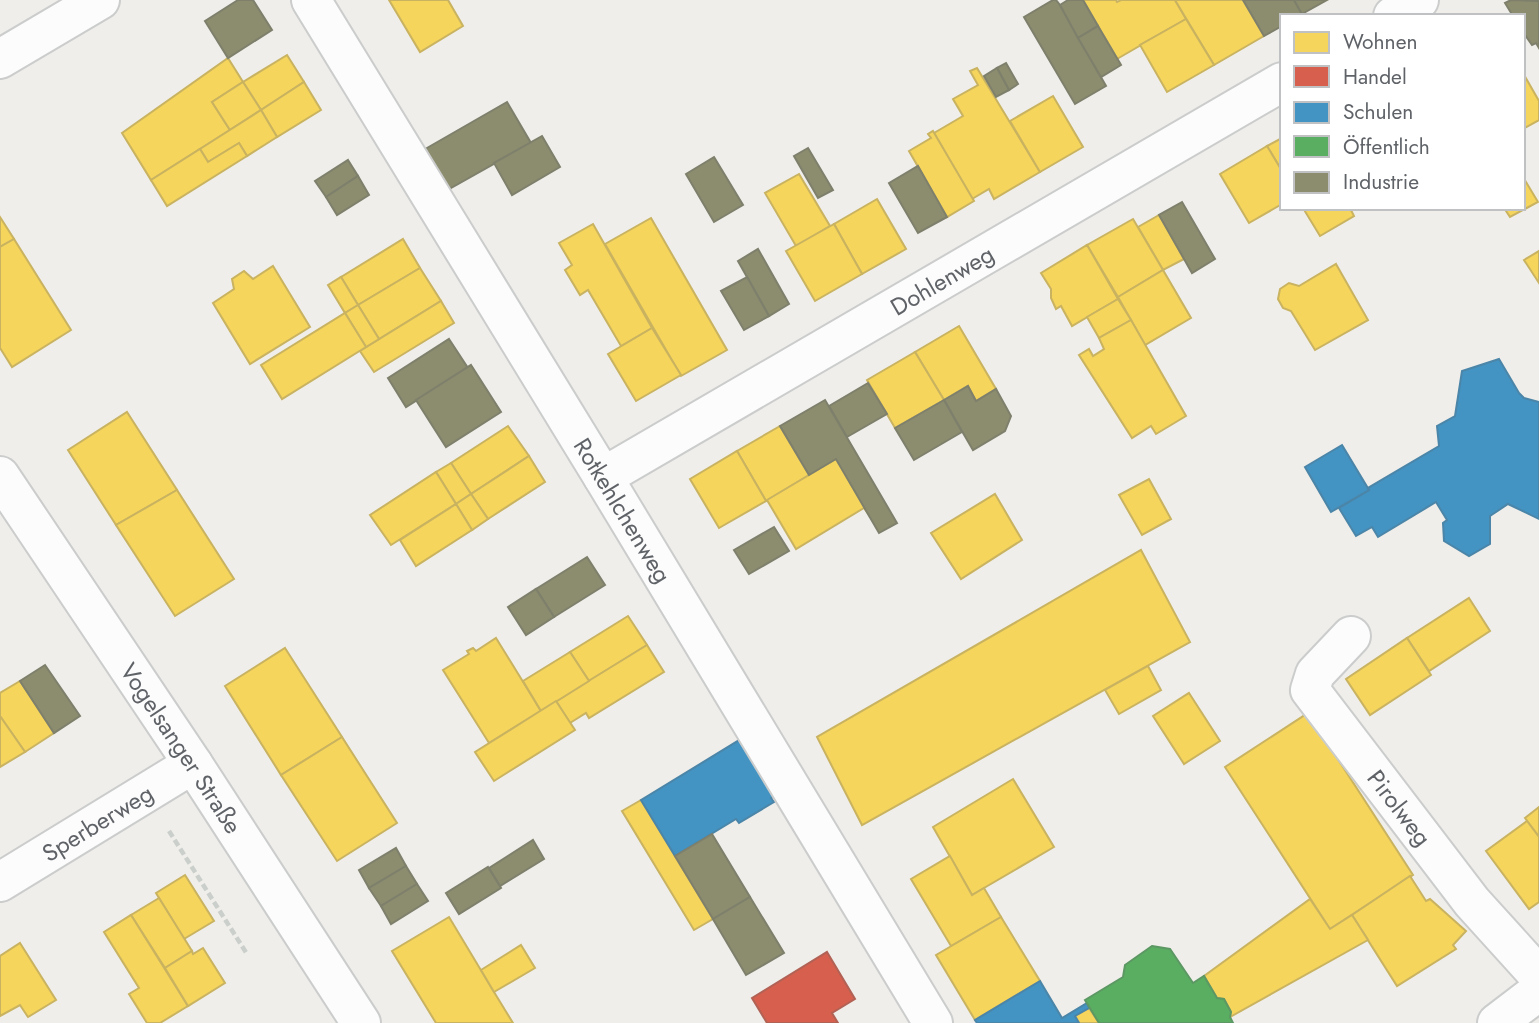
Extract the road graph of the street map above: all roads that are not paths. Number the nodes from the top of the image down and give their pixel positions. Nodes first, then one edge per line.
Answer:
1 (100, 0) edge
2 (311, 0) edge
3 (1419, 0) edge
4 (1396, 14) edge
5 (0, 59) edge
6 (1280, 83) edge
7 (0, 475) edge
8 (603, 477) junction
9 (1351, 636) dead end
10 (193, 764) junction
11 (0, 882) edge
12 (1539, 976) edge
13 (1539, 991) edge
14 (361, 1023) edge
15 (933, 1023) edge
16 (1497, 1023) edge

1 - 5 street
2 - 8 street, Rotkehlchenweg
3 - 4 street
6 - 8 street, Dohlenweg
7 - 10 street, Vogelsanger Straße
8 - 15 street, Rotkehlchenweg
9 - 12 street, Pirolweg
10 - 11 street, Sperberweg
10 - 14 street, Vogelsanger Straße
13 - 16 street

